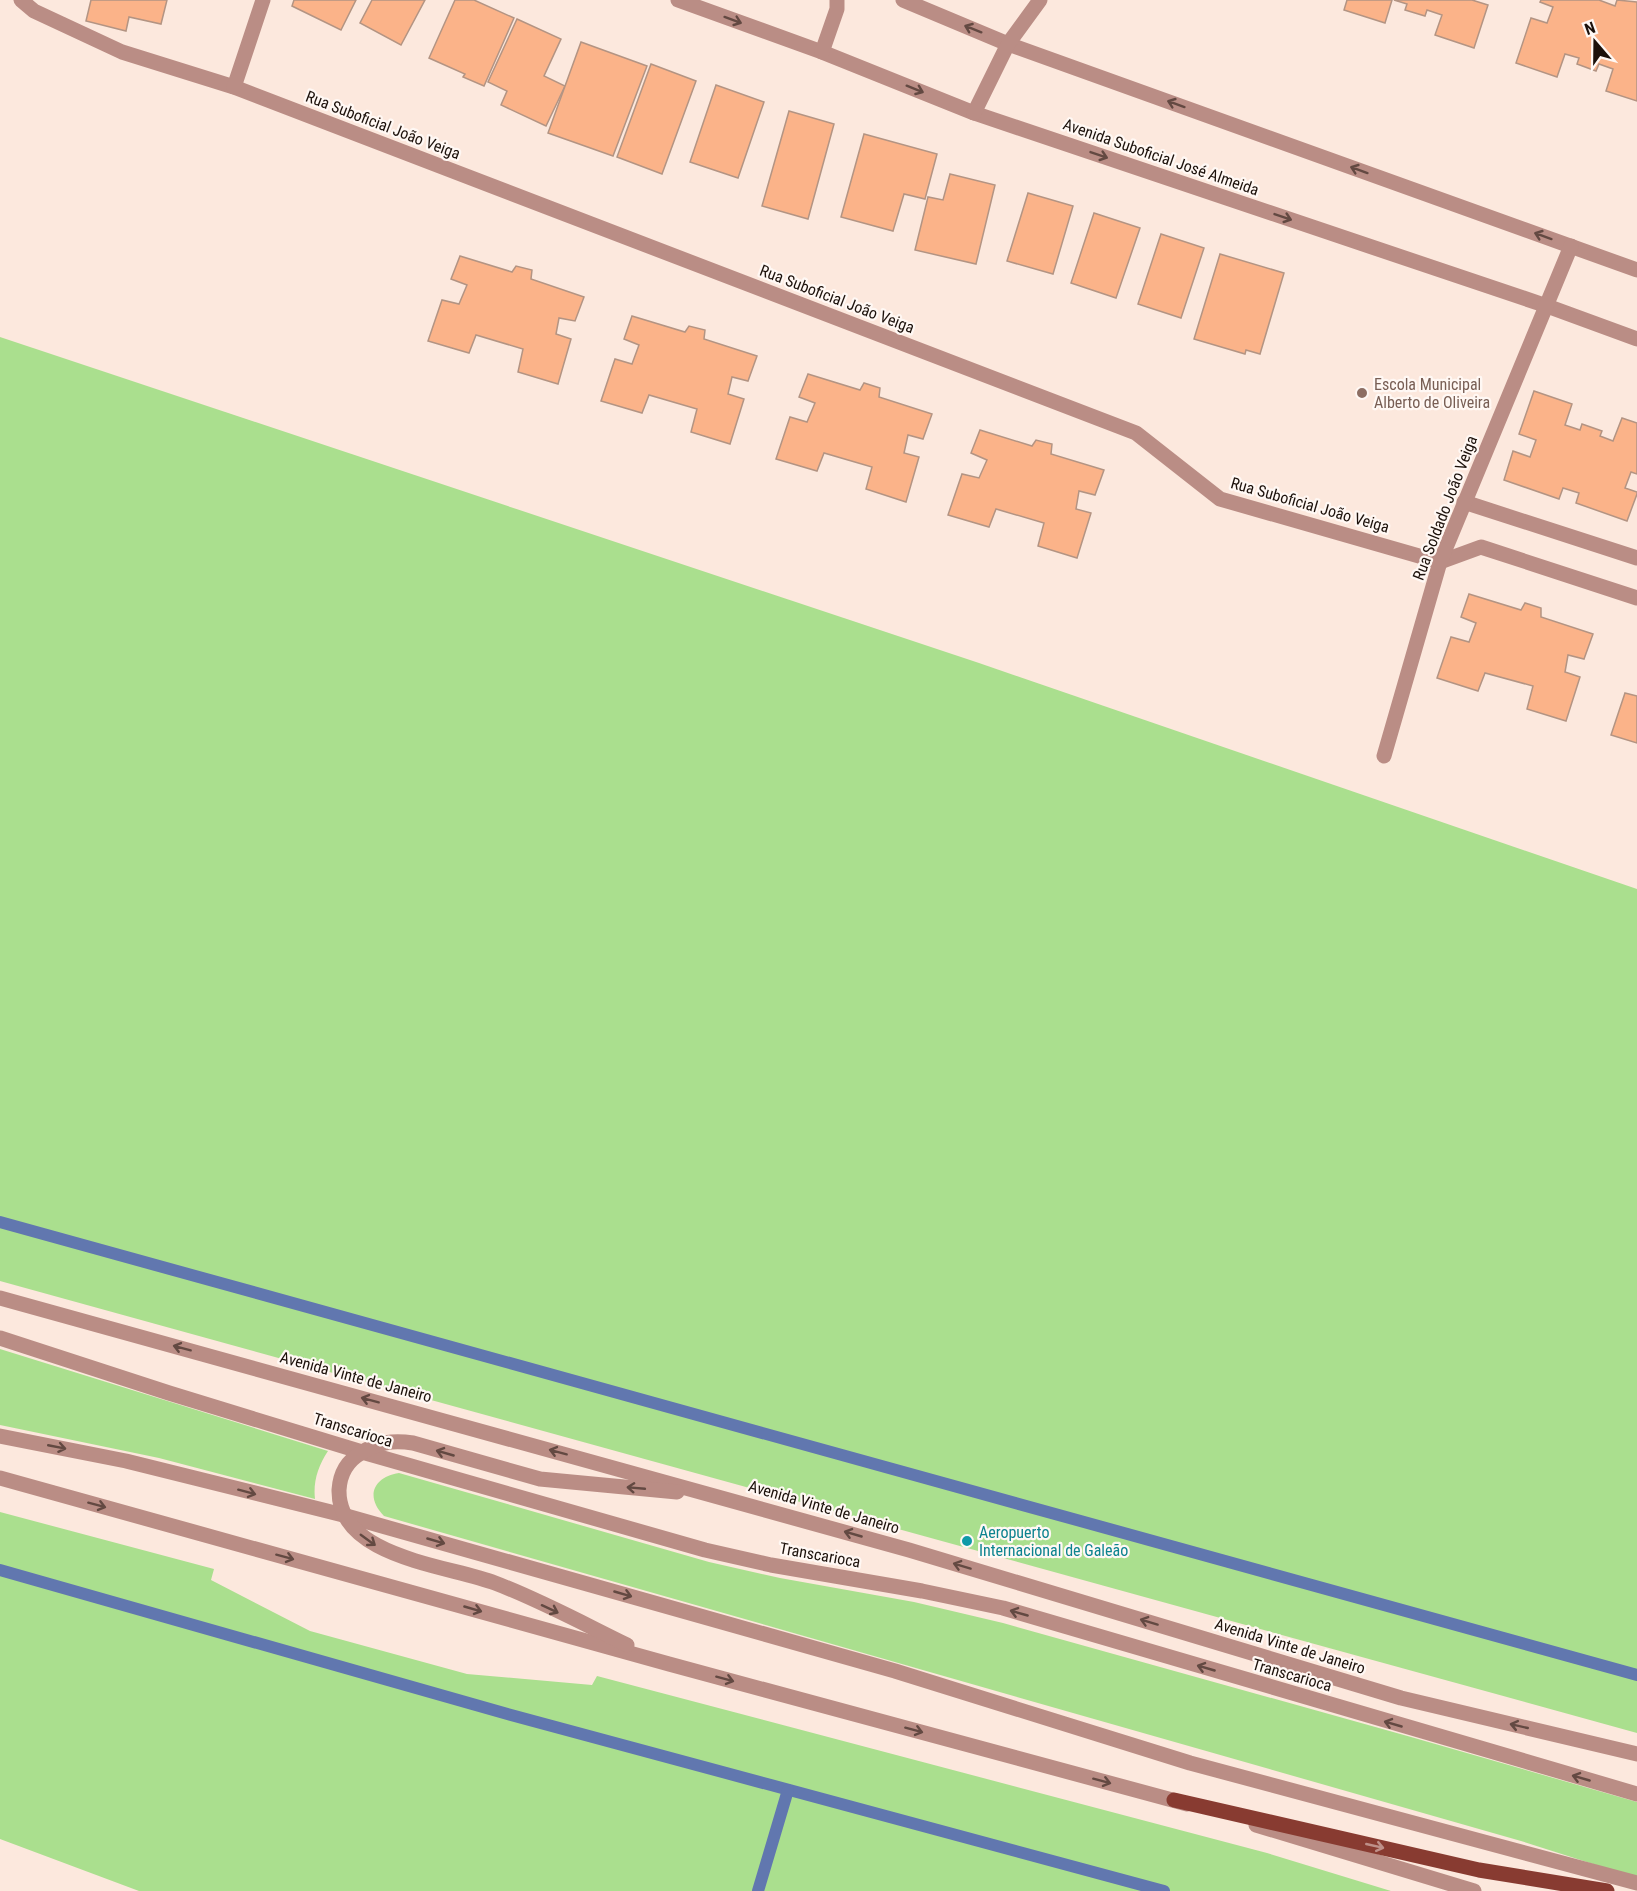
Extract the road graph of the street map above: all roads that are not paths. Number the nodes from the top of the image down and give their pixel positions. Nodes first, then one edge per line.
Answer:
1 (21, 0) edge
2 (263, 0) edge
3 (678, 0) edge
4 (837, 0) edge
5 (903, 0) edge
6 (1040, 0) edge
7 (1008, 44) junction
8 (822, 52) junction
9 (234, 87) junction
10 (974, 113) junction
11 (1571, 246) junction
12 (1637, 270) edge
13 (1547, 306) junction
14 (1637, 339) edge
15 (1464, 502) junction
16 (1637, 558) edge
17 (1440, 562) junction
18 (1637, 598) edge
19 (1384, 756) dead end
20 (0, 1298) edge
21 (0, 1338) edge
22 (0, 1436) edge
23 (362, 1452) junction
24 (0, 1478) edge
25 (716, 1495) junction
26 (343, 1515) junction
27 (669, 1664) junction
28 (1637, 1754) edge
29 (1637, 1794) edge
30 (1174, 1800) junction
31 (1637, 1883) edge
32 (1474, 1891) edge
33 (1608, 1891) edge

1 - 9 street, Rua Suboficial João Veiga
2 - 9 street
3 -> 8 street, Avenida Suboficial José Almeida
4 - 8 street
7 -> 5 street
6 - 7 street
7 - 10 street
11 -> 7 street
8 -> 10 street, Avenida Suboficial José Almeida
9 - 17 street, Rua Suboficial João Veiga
10 -> 13 street, Avenida Suboficial José Almeida
11 - 12 street
11 - 13 street, Rua Soldado João Veiga
13 - 14 street, Avenida Suboficial José Almeida
13 - 15 street, Rua Soldado João Veiga
15 - 16 street
15 - 17 street, Rua Soldado João Veiga
17 - 18 street
17 - 19 street, Rua Soldado João Veiga
25 -> 20 street, Avenida Vinte de Janeiro
21 - 23 street, Transcarioca
22 -> 26 street
25 -> 23 street
23 - 26 street
29 -> 23 street, Transcarioca
24 -> 27 street
28 -> 25 street, Avenida Vinte de Janeiro
26 -> 27 street
26 -> 31 street
27 -> 30 street
30 - 32 street
30 -> 33 main road

